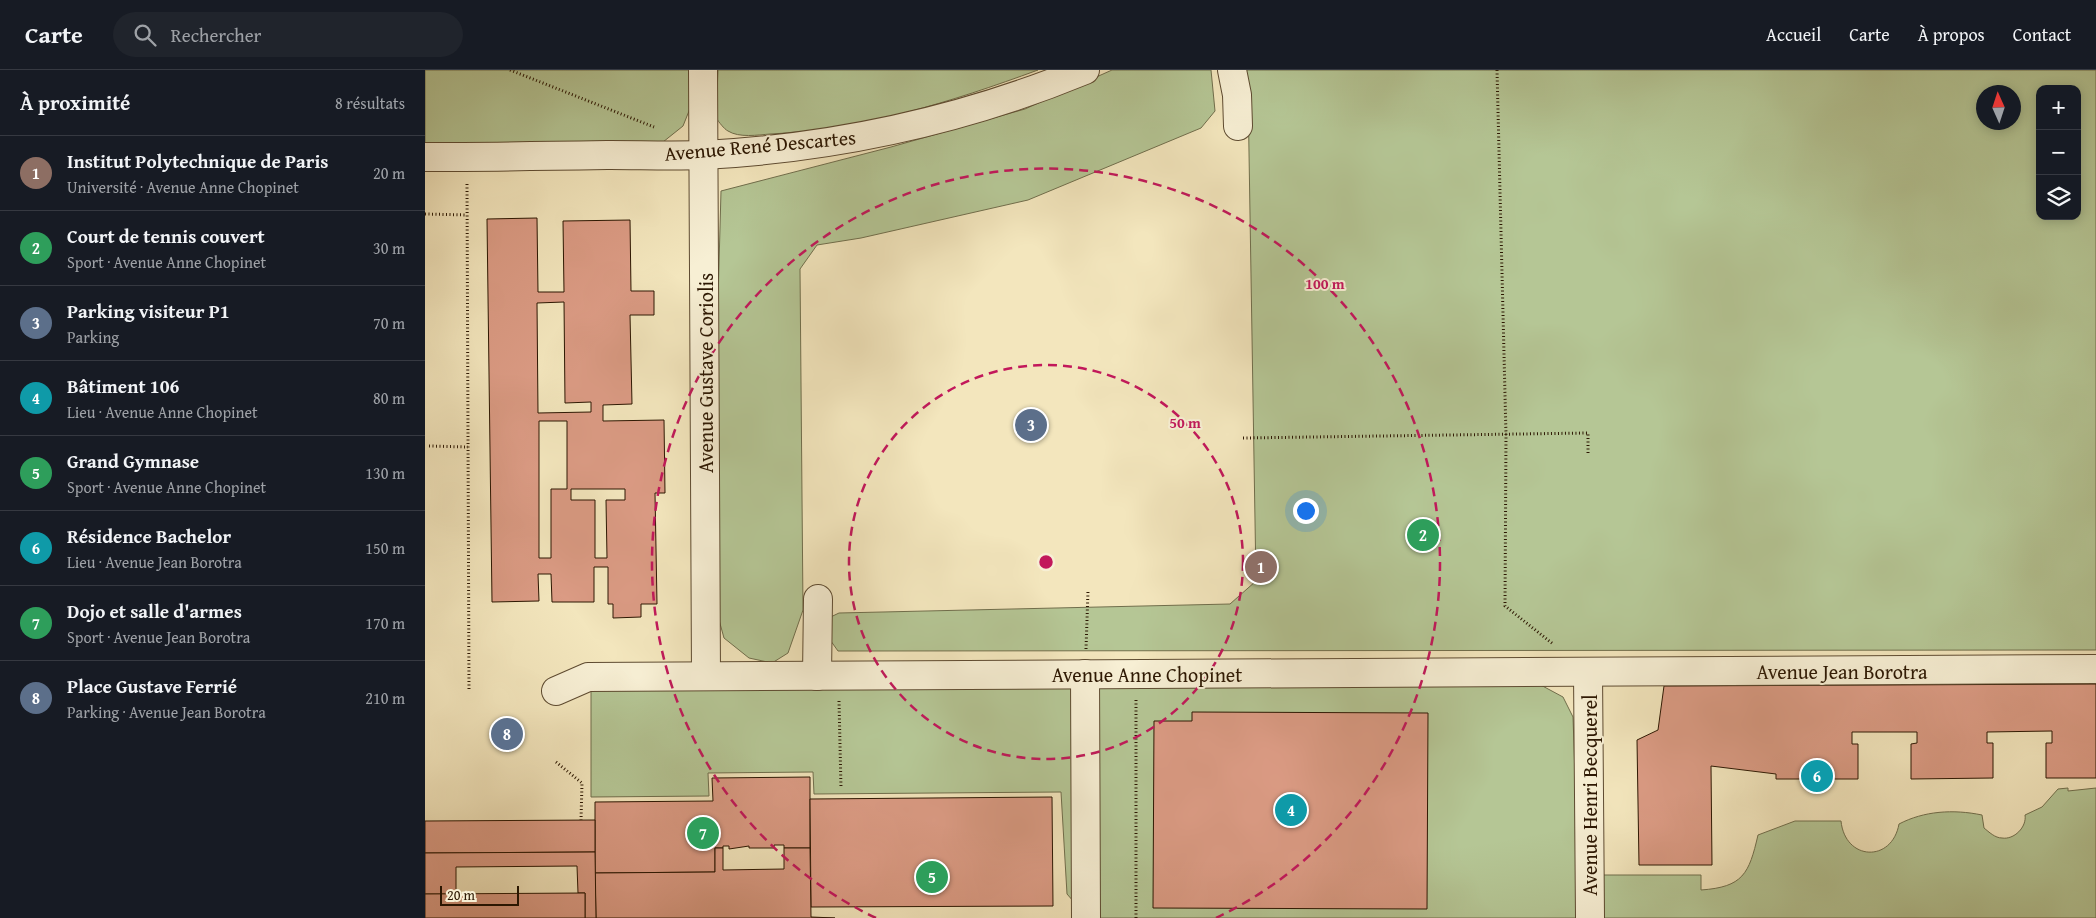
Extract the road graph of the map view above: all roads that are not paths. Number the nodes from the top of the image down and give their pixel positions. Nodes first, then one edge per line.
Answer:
1 (703, 70) edge
2 (1085, 70) edge
3 (1232, 70) edge
4 (1238, 126) dead end
5 (704, 154) junction
6 (425, 157) edge
7 (818, 599) dead end
8 (2096, 669) edge
9 (1588, 672) junction
10 (1085, 674) junction
11 (706, 676) junction
12 (828, 676) junction
13 (556, 690) dead end
14 (1086, 918) edge
15 (1590, 918) edge

1 - 5 street, Avenue Gustave Coriolis
2 - 5 street, Avenue René Descartes
3 - 4 street
5 - 6 street, Avenue René Descartes
5 - 11 street, Avenue Gustave Coriolis
7 - 12 street
8 - 9 street, Avenue Jean Borotra
9 - 10 street, Avenue Anne Chopinet
9 - 15 street, Avenue Henri Becquerel
10 - 12 street, Avenue Anne Chopinet
10 - 14 street
11 - 12 street, Avenue Anne Chopinet
11 - 13 street

